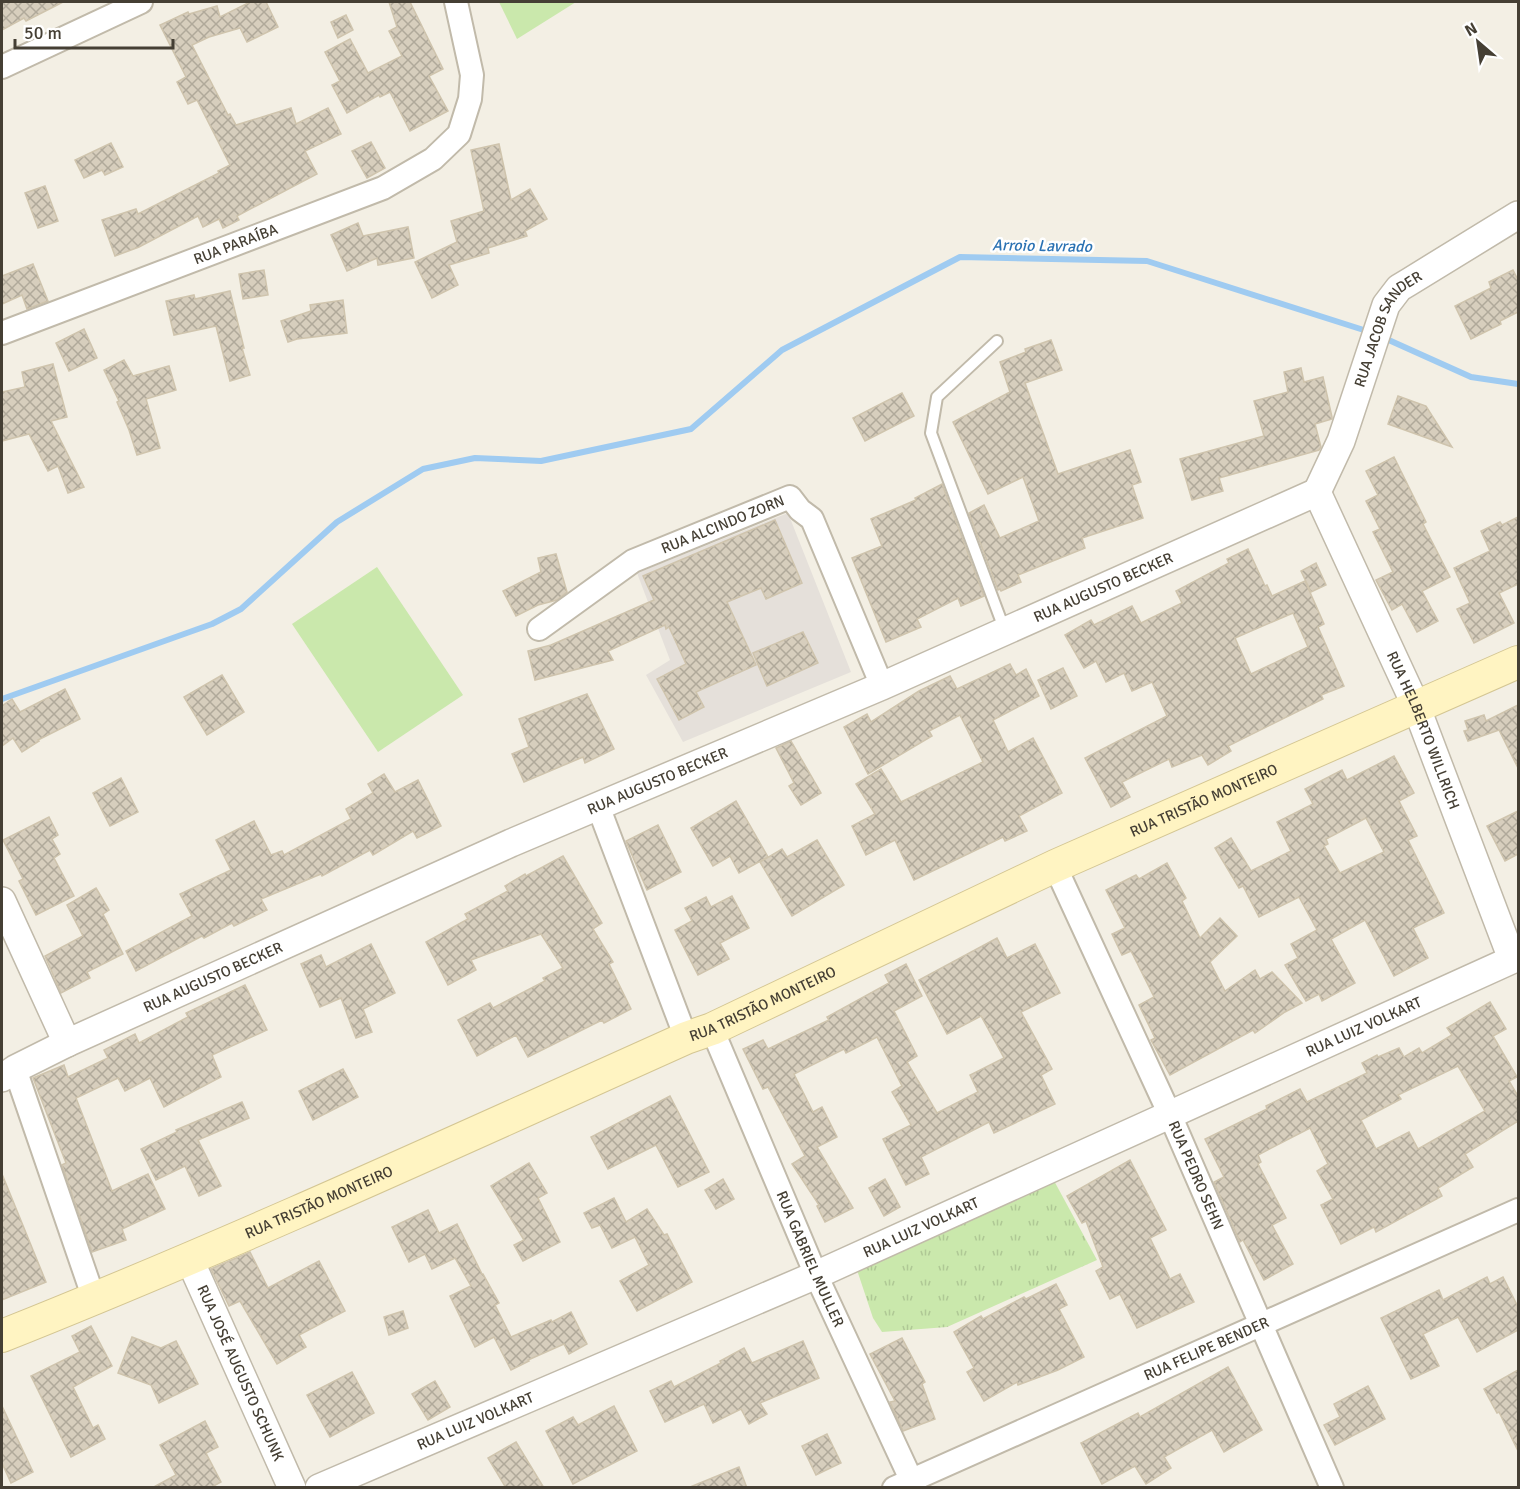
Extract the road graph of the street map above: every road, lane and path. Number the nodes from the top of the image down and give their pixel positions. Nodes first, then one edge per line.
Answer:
1 (141, 2) edge
2 (456, 2) edge
3 (2, 67) edge
4 (1518, 215) edge
5 (2, 333) edge
6 (998, 341) dead end
7 (1317, 492) junction
8 (539, 629) dead end
9 (1005, 631) junction
10 (1518, 662) edge
11 (882, 686) junction
12 (1416, 706) junction
13 (597, 806) junction
14 (1055, 866) junction
15 (2, 900) edge
16 (8, 933) edge
17 (1516, 963) edge
18 (699, 1033) junction
19 (67, 1043) junction
20 (8, 1074) edge
21 (1170, 1115) junction
22 (1518, 1210) edge
23 (189, 1258) junction
24 (816, 1275) junction
25 (94, 1299) junction
26 (1262, 1325) junction
27 (2, 1336) edge
28 (907, 1485) edge
29 (292, 1488) edge
30 (319, 1488) edge
31 (1332, 1488) edge

1 - 3 street
2 - 5 street, RUA PARAÍBA
4 - 7 street, RUA JACOB SANDER
6 - 9 lane
7 - 9 street, RUA AUGUSTO BECKER
7 - 12 street, RUA HELBERTO WILLRICH
8 - 11 street, RUA ALCINDO ZORN
9 - 11 street, RUA AUGUSTO BECKER
10 - 12 main road, RUA TRISTÃO MONTEIRO
11 - 13 street, RUA AUGUSTO BECKER
12 - 14 main road, RUA TRISTÃO MONTEIRO
12 - 17 street, RUA HELBERTO WILLRICH
13 - 18 street, RUA GABRIEL MULLER
13 - 19 street, RUA AUGUSTO BECKER
14 - 18 main road, RUA TRISTÃO MONTEIRO
14 - 21 street, RUA PEDRO SEHN
15 - 16 street
16 - 19 street
17 - 21 street, RUA LUIZ VOLKART
18 - 23 main road, RUA TRISTÃO MONTEIRO
18 - 24 street, RUA GABRIEL MULLER
19 - 20 street, RUA AUGUSTO BECKER
20 - 25 street
21 - 24 street, RUA LUIZ VOLKART
21 - 26 street, RUA PEDRO SEHN
22 - 26 street, RUA FELIPE BENDER
23 - 25 main road, RUA TRISTÃO MONTEIRO
23 - 29 street, RUA JOSÉ AUGUSTO SCHUNK
24 - 28 street, RUA GABRIEL MULLER
24 - 30 street, RUA LUIZ VOLKART
25 - 27 main road, RUA TRISTÃO MONTEIRO
26 - 28 street, RUA FELIPE BENDER
26 - 31 street, RUA PEDRO SEHN

